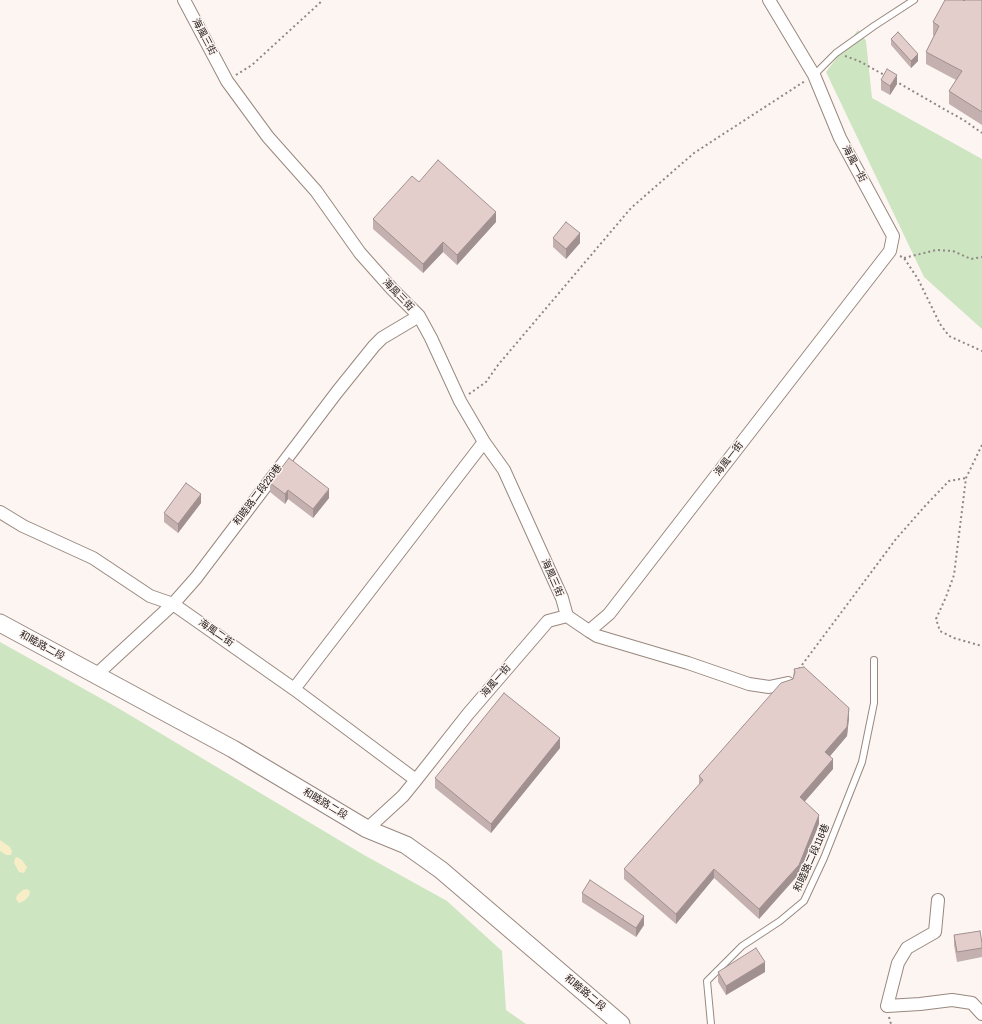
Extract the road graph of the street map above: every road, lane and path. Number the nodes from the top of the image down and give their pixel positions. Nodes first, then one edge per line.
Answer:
1 (184, 0) edge
2 (323, 0) edge
3 (769, 0) edge
4 (914, 0) edge
5 (836, 53) junction
6 (814, 75) junction
7 (227, 80) junction
8 (982, 133) edge
9 (890, 251) junction
10 (904, 258) junction
11 (982, 258) edge
12 (419, 316) junction
13 (982, 350) edge
14 (460, 401) junction
15 (484, 442) junction
16 (982, 445) edge
17 (966, 478) junction
18 (0, 512) edge
19 (173, 604) junction
20 (567, 616) junction
21 (0, 623) edge
22 (589, 631) junction
23 (982, 646) edge
24 (874, 660) dead end
25 (96, 675) junction
26 (788, 683) joint
27 (294, 689) junction
28 (416, 780) junction
29 (367, 829) junction
30 (938, 900) dead end
31 (982, 1014) edge
32 (621, 1024) edge
33 (711, 1024) edge

1 - 7 street, 海風三街
2 - 7 path
3 - 6 street, 海風一街
4 - 5 lane
5 - 6 lane
5 - 8 path
6 - 9 street, 海風一街
6 - 14 path
7 - 12 street, 海風三街
9 - 10 path
9 - 22 street, 海風一街
10 - 11 path
10 - 13 path
12 - 14 street, 海風三街
12 - 19 street, 和睦路二段220巷
14 - 15 street, 海風三街
15 - 20 street, 海風三街
15 - 27 street
16 - 17 path
17 - 23 path
17 - 26 path
18 - 19 street, 海風二街
19 - 25 street, 和睦路二段220巷
19 - 27 street, 海風二街
20 - 22 street
20 - 28 street, 海風一街
21 - 25 street, 和睦路二段
22 - 26 street
24 - 33 lane, 和睦路二段116巷
25 - 29 street, 和睦路二段
27 - 28 street, 海風二街
28 - 29 street, 海風一街
29 - 32 street, 和睦路二段
30 - 31 street

